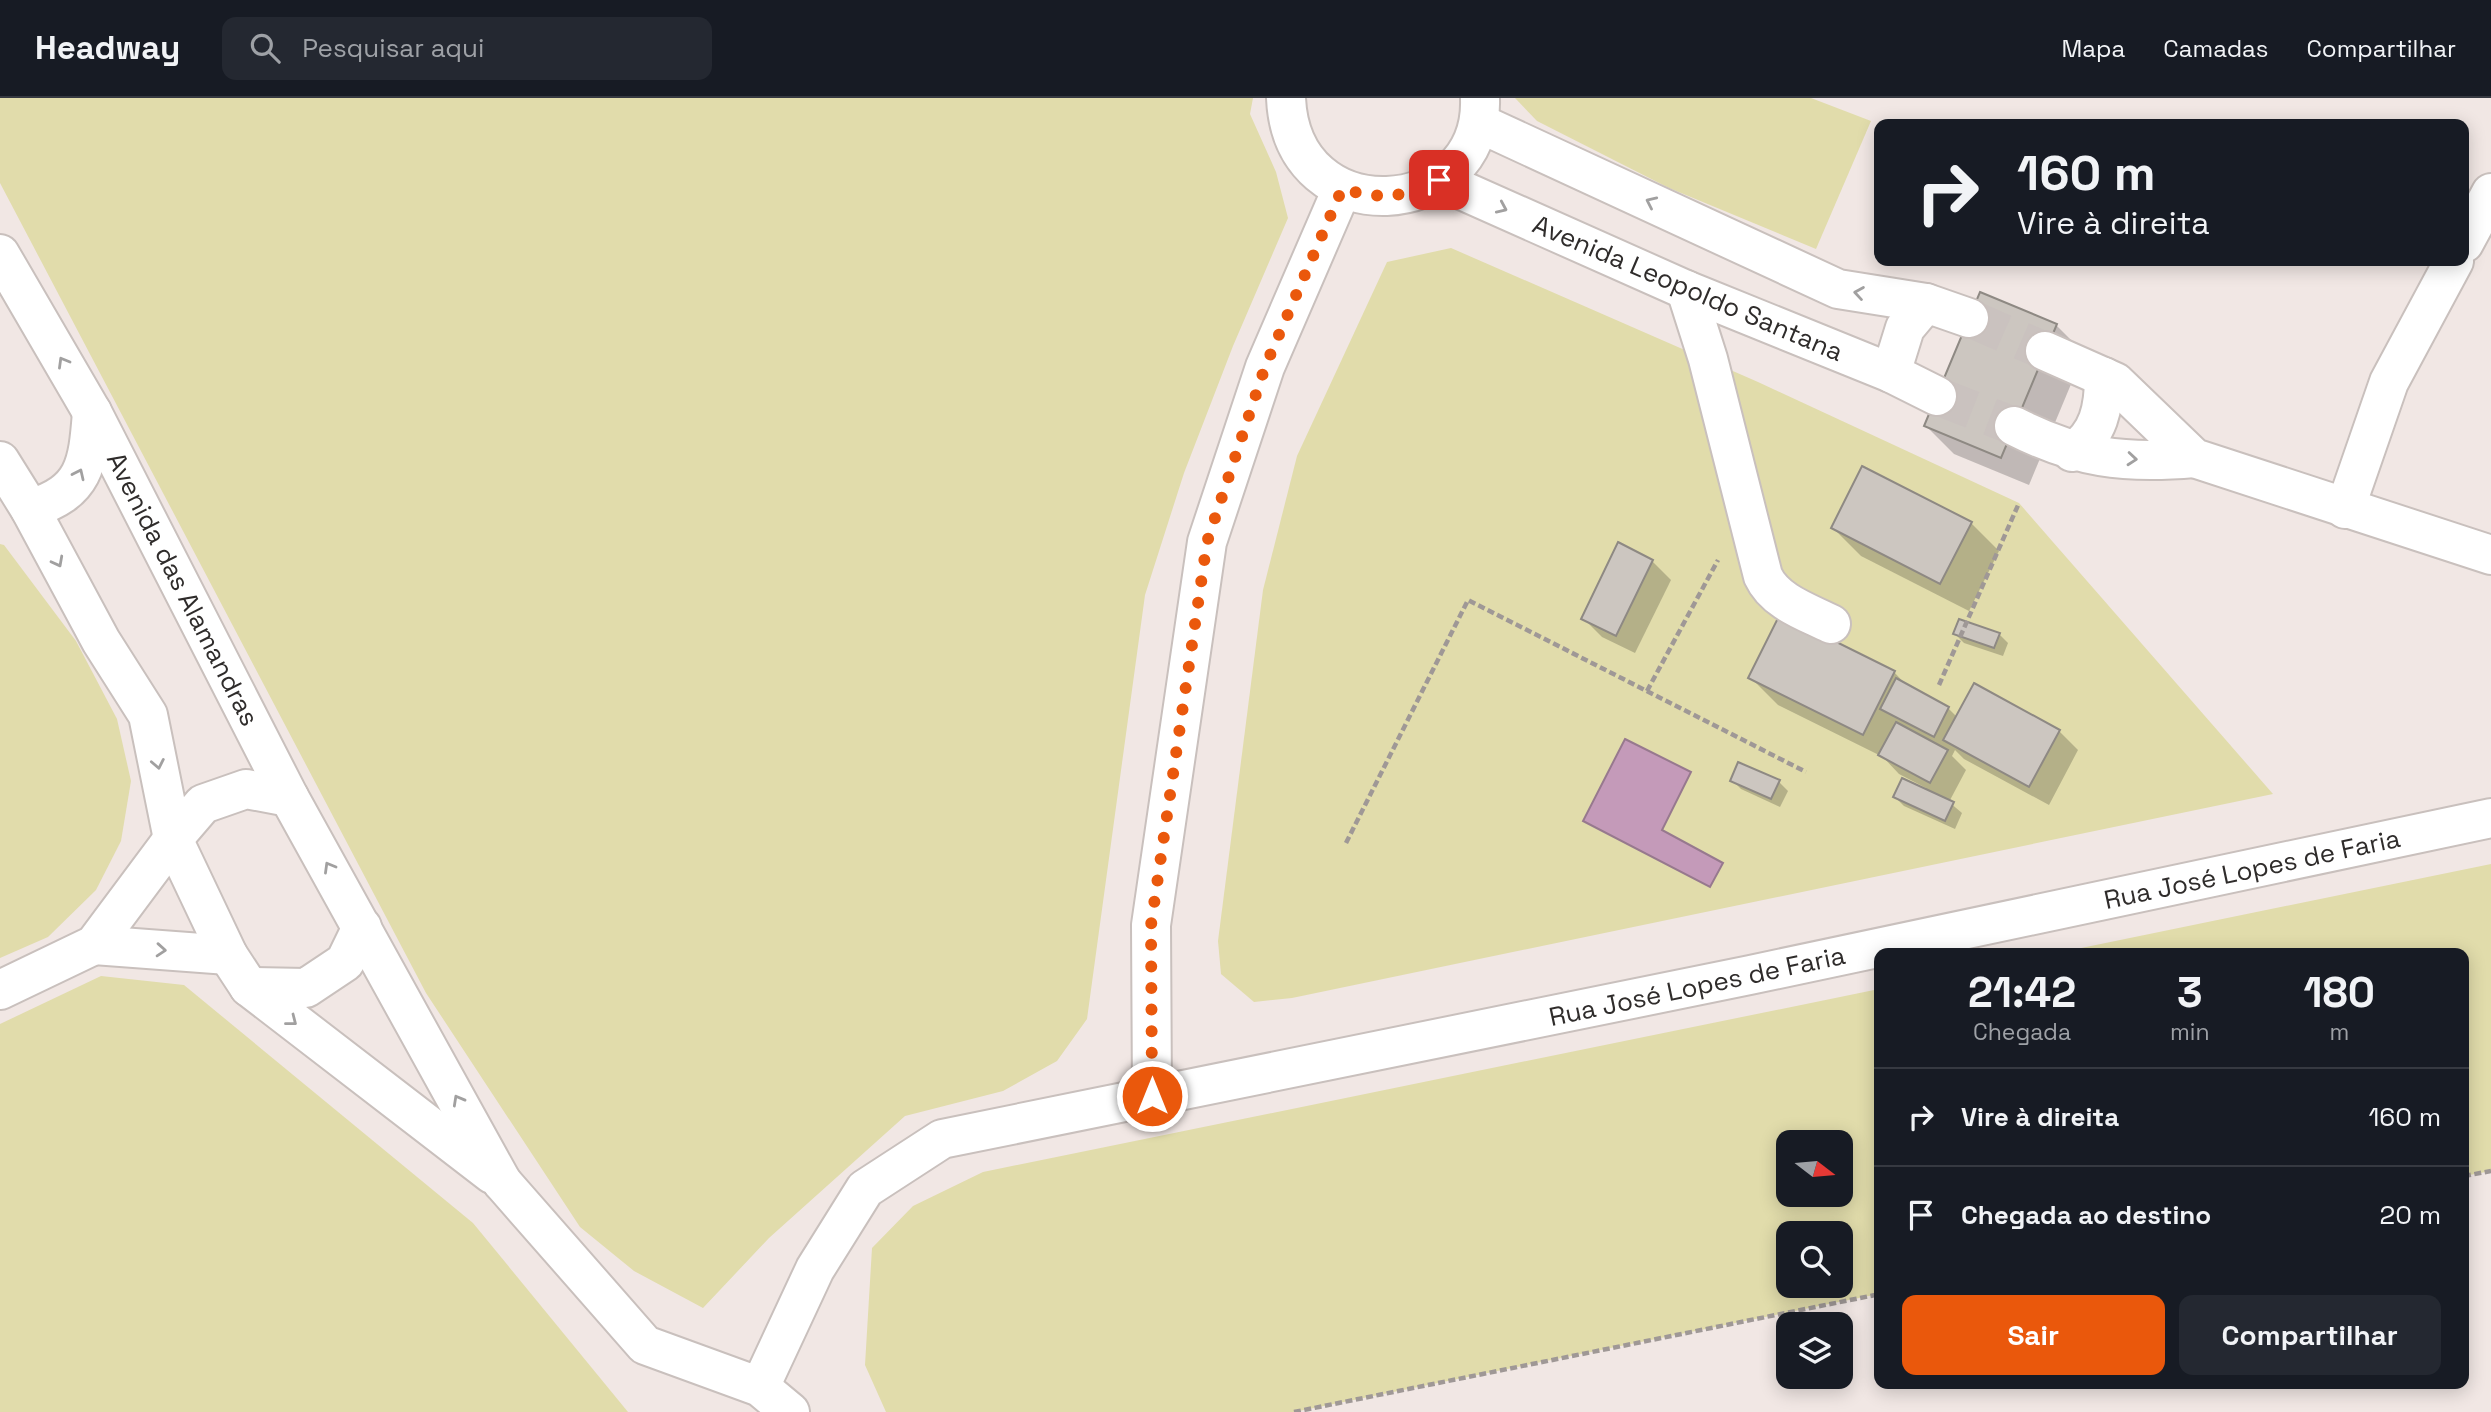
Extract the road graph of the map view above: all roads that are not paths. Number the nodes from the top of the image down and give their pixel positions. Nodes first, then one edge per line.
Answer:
1 (1286, 98) edge
2 (1480, 110) edge
3 (1439, 180) junction
4 (1342, 189) junction
5 (2491, 193) edge
6 (2469, 234) edge
7 (2451, 266) edge
8 (5, 269) edge
9 (1686, 290) junction
10 (1926, 303) junction
11 (1969, 318) tunnel mouth
12 (2045, 351) tunnel mouth
13 (1891, 373) junction
14 (2104, 377) junction
15 (1937, 396) tunnel mouth
16 (92, 412) junction
17 (2014, 426) tunnel mouth
18 (2072, 452) junction
19 (2194, 458) junction
20 (0, 461) edge
21 (15, 508) edge
22 (2345, 509) junction
23 (2491, 555) edge
24 (1831, 624) dead end
25 (289, 797) junction
26 (2491, 818) edge
27 (173, 839) junction
28 (362, 927) junction
29 (94, 945) junction
30 (1877, 948) edge
31 (1874, 949) edge
32 (228, 955) junction
33 (249, 987) junction
34 (0, 990) edge
35 (1152, 1096) junction
36 (502, 1182) junction
37 (760, 1387) junction
38 (790, 1412) edge

1 - 4 street
2 - 3 street
10 -> 2 street
3 - 4 street
3 -> 9 street, Avenida Leopoldo Santana
4 - 35 street
5 - 6 street
7 - 22 street
16 -> 8 street, Avenida das Alamandras
9 - 13 street, Avenida Leopoldo Santana
9 - 24 street
10 - 11 street
10 - 13 street
12 - 14 street
13 - 15 street, Avenida Leopoldo Santana
14 - 18 street
14 - 19 street
21 -> 16 street
16 - 25 street, Avenida das Alamandras
17 - 18 street
18 -> 19 street
19 - 22 street
20 - 21 street
21 -> 27 street
22 - 23 street
25 - 27 street
28 -> 25 street, Avenida das Alamandras
26 - 30 street, Rua José Lopes de Faria
27 - 29 street
27 - 32 street
28 - 33 street
36 -> 28 street, Avenida das Alamandras
29 -> 32 street
29 - 34 street
31 - 35 street, Rua José Lopes de Faria
32 - 33 street
33 -> 36 street
35 - 37 street, Rua José Lopes de Faria
36 - 37 street
37 - 38 street

